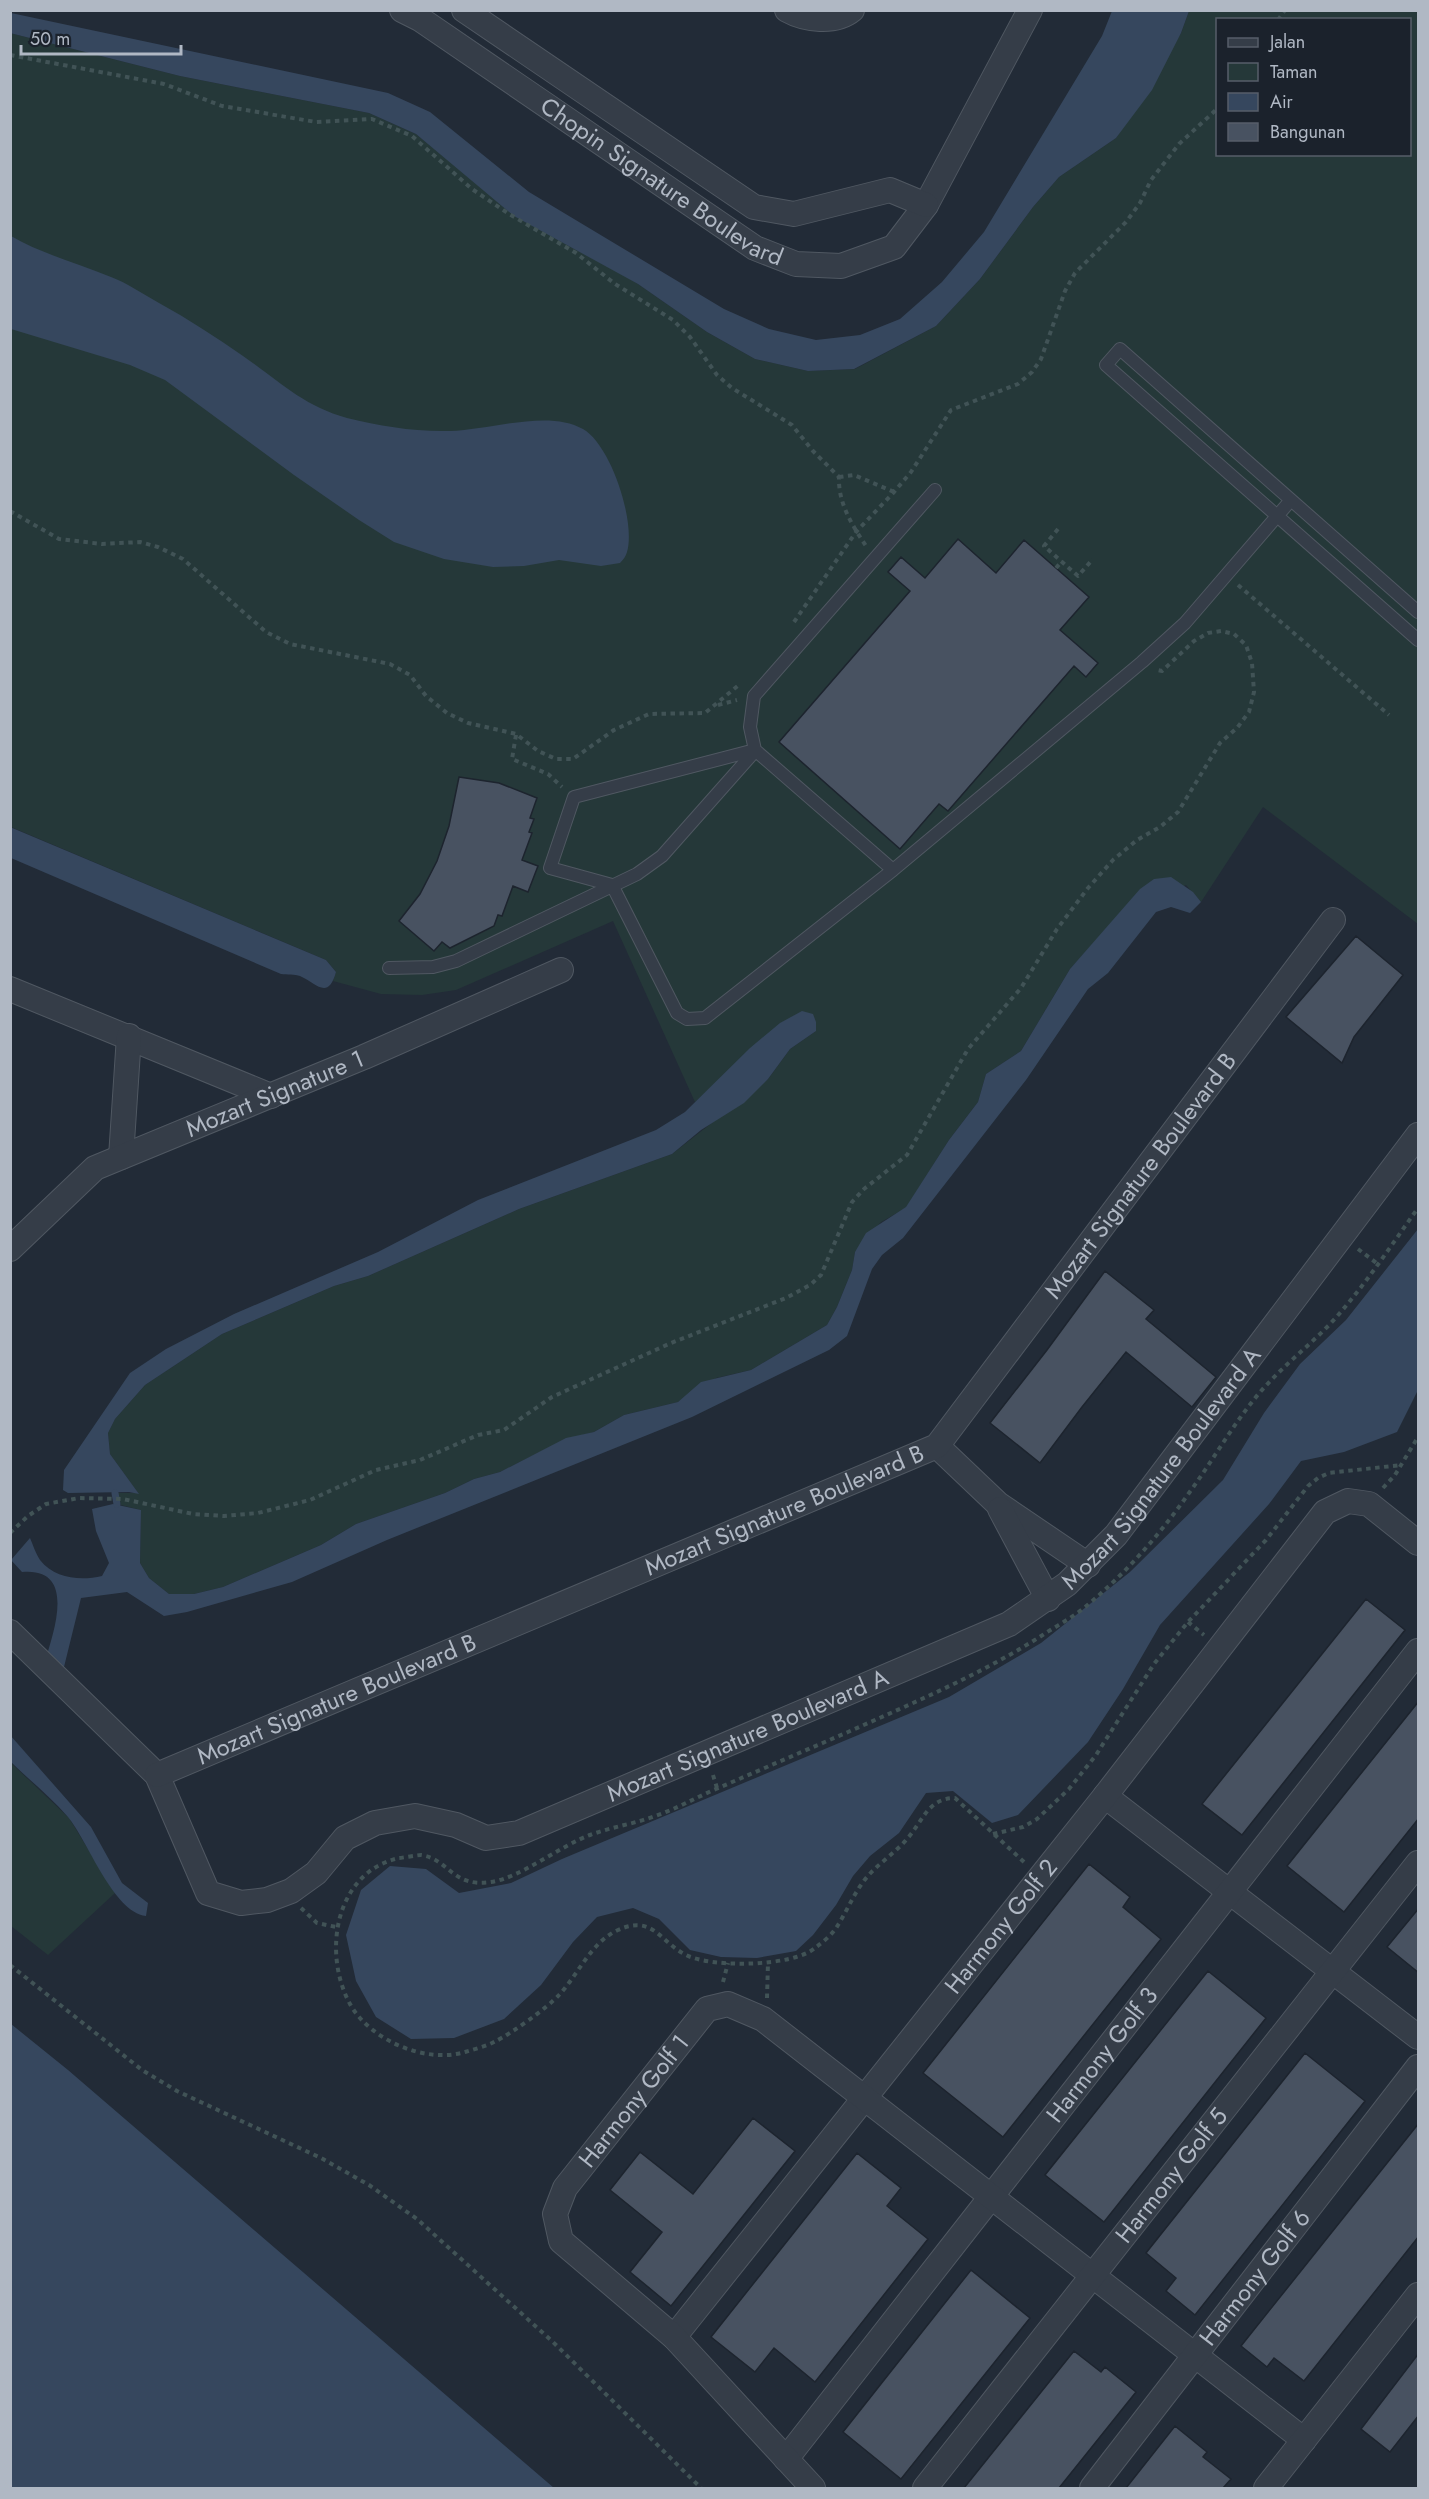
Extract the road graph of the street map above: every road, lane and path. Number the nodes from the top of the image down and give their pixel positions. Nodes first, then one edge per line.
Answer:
1 (402, 10) edge
2 (464, 10) edge
3 (787, 10) edge
4 (1030, 10) edge
5 (848, 14) edge
6 (10, 54) edge
7 (1216, 110) edge
8 (926, 205) junction
9 (839, 477) junction
10 (934, 490) dead end
11 (894, 492) junction
12 (1291, 500) junction
13 (10, 511) edge
14 (1277, 516) junction
15 (1058, 529) dead end
16 (856, 532) junction
17 (874, 559) junction
18 (1093, 559) dead end
19 (1062, 561) junction
20 (1056, 568) dead end
21 (1226, 575) junction
22 (1419, 612) edge
23 (790, 628) dead end
24 (1419, 640) edge
25 (1142, 662) junction
26 (746, 677) dead end
27 (1389, 715) dead end
28 (516, 734) junction
29 (755, 750) junction
30 (574, 797) junction
31 (893, 870) junction
32 (612, 885) junction
33 (1333, 920) dead end
34 (389, 968) dead end
35 (561, 970) dead end
36 (10, 988) edge
37 (129, 1036) junction
38 (270, 1096) junction
39 (1419, 1135) edge
40 (121, 1157) junction
41 (1419, 1209) edge
42 (10, 1249) edge
43 (1419, 1437) edge
44 (937, 1446) junction
45 (1401, 1465) junction
46 (998, 1504) junction
47 (1369, 1504) junction
48 (10, 1533) edge
49 (1419, 1543) edge
50 (1088, 1565) junction
51 (1048, 1599) junction
52 (10, 1632) edge
53 (1419, 1651) edge
54 (157, 1775) junction
55 (1105, 1796) junction
56 (993, 1834) junction
57 (1419, 1863) edge
58 (1040, 1877) junction
59 (291, 1891) junction
60 (1230, 1892) junction
61 (336, 1927) junction
62 (768, 1962) junction
63 (10, 1965) edge
64 (1333, 1971) junction
65 (763, 2019) junction
66 (1419, 2037) edge
67 (1419, 2067) edge
68 (863, 2098) junction
69 (991, 2198) junction
70 (1092, 2276) junction
71 (1419, 2295) edge
72 (674, 2337) junction
73 (1195, 2356) junction
74 (1304, 2440) junction
75 (786, 2459) junction
76 (700, 2488) edge
77 (813, 2488) edge
78 (925, 2488) edge
79 (1092, 2488) edge
80 (1266, 2488) edge

1 - 8 street, Chopin Signature Boulevard
2 - 8 street, Chopin Signature Boulevard
3 - 5 street
4 - 8 street, Chopin Signature Boulevard
6 - 9 path
7 - 11 path
9 - 11 path
9 - 16 path
10 - 17 lane
11 - 16 path
12 - 14 lane
12 - 14 lane
12 - 22 lane
13 - 28 path
14 - 21 lane
14 - 24 lane
15 - 19 path
16 - 17 path
16 - 23 path
17 - 29 lane
18 - 19 path
19 - 20 path
21 - 25 lane
21 - 27 path
25 - 31 lane
25 - 48 path
26 - 28 path
28 - 30 path
29 - 30 lane
29 - 31 lane
29 - 32 lane
30 - 32 lane
31 - 32 lane
32 - 34 lane
33 - 44 street, Mozart Signature Boulevard B
35 - 38 street, Mozart Signature 1
36 - 37 street
37 - 38 street
37 - 40 street
38 - 40 street, Mozart Signature 1
39 - 50 street, Mozart Signature Boulevard A
40 - 42 street, Mozart Signature 1
41 - 61 path
43 - 45 path
44 - 46 street
44 - 54 street, Mozart Signature Boulevard B
45 - 47 path
45 - 56 path
46 - 50 street
46 - 51 street
47 - 49 street
47 - 55 street, Harmony Golf 2
50 - 51 street, Mozart Signature Boulevard A
51 - 59 street, Mozart Signature Boulevard A
52 - 54 street, Mozart Signature Boulevard A
53 - 60 street, Harmony Golf 3
54 - 59 street, Mozart Signature Boulevard A
55 - 58 street, Harmony Golf 2
55 - 60 street
56 - 58 path
56 - 62 path
57 - 64 street, Harmony Golf 5
58 - 68 street, Harmony Golf 2
59 - 61 path
60 - 64 street
60 - 69 street, Harmony Golf 3
61 - 62 path
62 - 65 path
63 - 76 path
64 - 66 street
64 - 70 street, Harmony Golf 5
65 - 68 street
65 - 72 street, Harmony Golf 1
67 - 73 street, Harmony Golf 6
68 - 69 street
68 - 72 street, Harmony Golf 2
69 - 70 street
69 - 75 street, Harmony Golf 3
70 - 73 street
70 - 78 street, Harmony Golf 5
71 - 74 street
72 - 75 street
73 - 74 street
73 - 79 street, Harmony Golf 6
74 - 80 street
75 - 77 street

